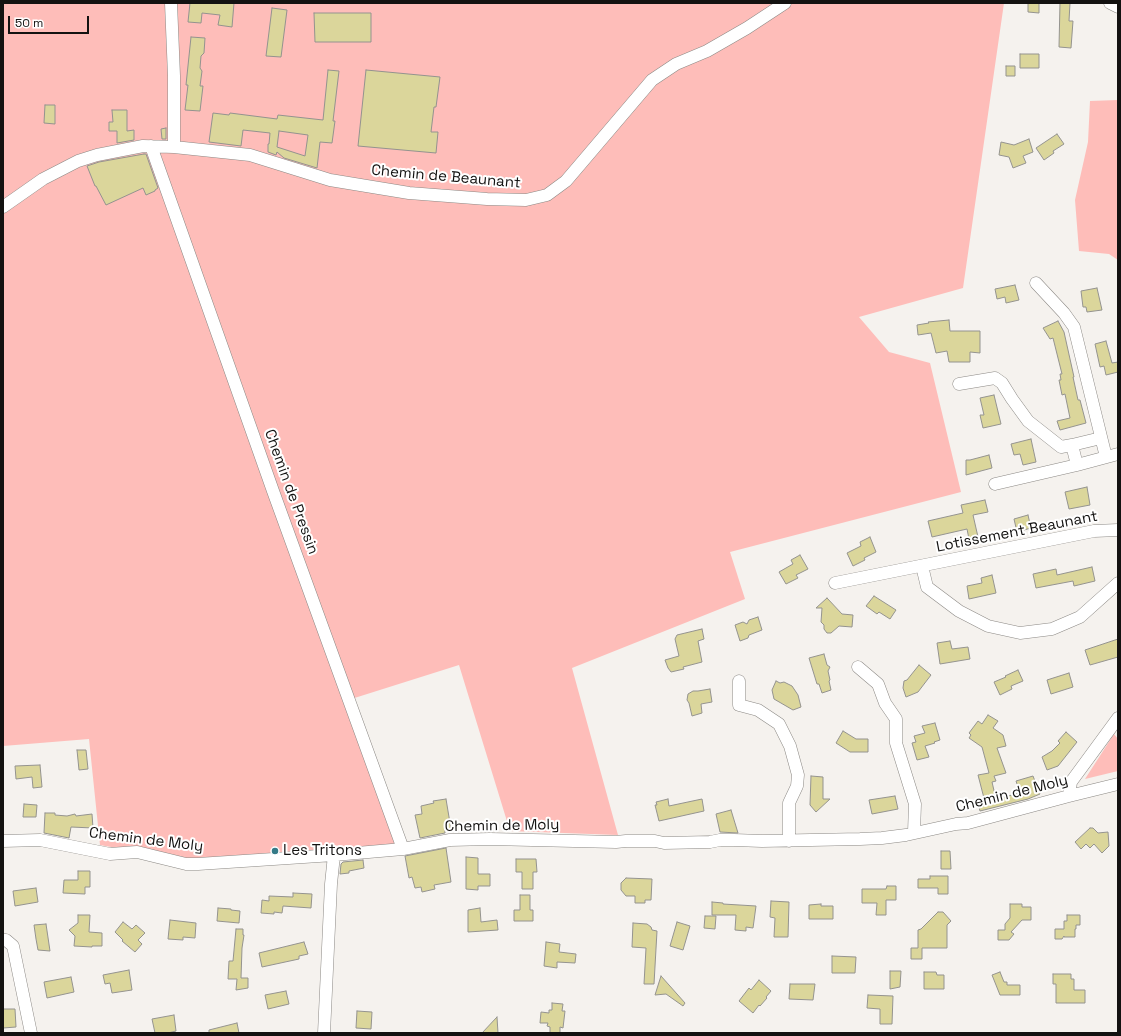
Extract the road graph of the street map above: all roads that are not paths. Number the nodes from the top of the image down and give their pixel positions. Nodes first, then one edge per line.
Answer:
1 (172, 3) edge
2 (785, 3) edge
3 (1110, 3) edge
4 (1118, 7) edge
5 (151, 146) junction
6 (174, 147) junction
7 (3, 207) edge
8 (1036, 283) dead end
9 (959, 384) dead end
10 (1101, 438) junction
11 (1072, 445) junction
12 (1112, 456) edge
13 (1077, 465) junction
14 (995, 484) dead end
15 (1118, 530) edge
16 (922, 566) junction
17 (835, 583) dead end
18 (1118, 583) edge
19 (858, 668) dead end
20 (739, 681) dead end
21 (1118, 718) edge
22 (1118, 784) edge
23 (1069, 796) junction
24 (914, 832) junction
25 (3, 841) edge
26 (788, 841) junction
27 (403, 849) junction
28 (334, 855) junction
29 (3, 940) edge
30 (31, 1033) edge
31 (324, 1033) edge

1 - 6 street
2 - 6 street, Chemin de Beaunant
3 - 4 street
5 - 6 street, Chemin de Beaunant
5 - 7 street, Chemin de Beaunant
5 - 27 street, Chemin de Pressin
8 - 10 street
9 - 11 street
10 - 11 street
10 - 12 street
11 - 13 street
12 - 13 street
13 - 14 street
15 - 16 street, Lotissement Beaunant
16 - 17 street, Lotissement Beaunant
16 - 18 street, Lotissement Beaunant
19 - 24 street
20 - 26 street
21 - 23 street
22 - 23 street, Chemin de Moly
23 - 24 street, Chemin de Moly
24 - 26 street, Chemin de Moly
25 - 28 street, Chemin de Moly
26 - 27 street, Chemin de Moly
27 - 28 street, Chemin de Moly
28 - 31 street
29 - 30 street

